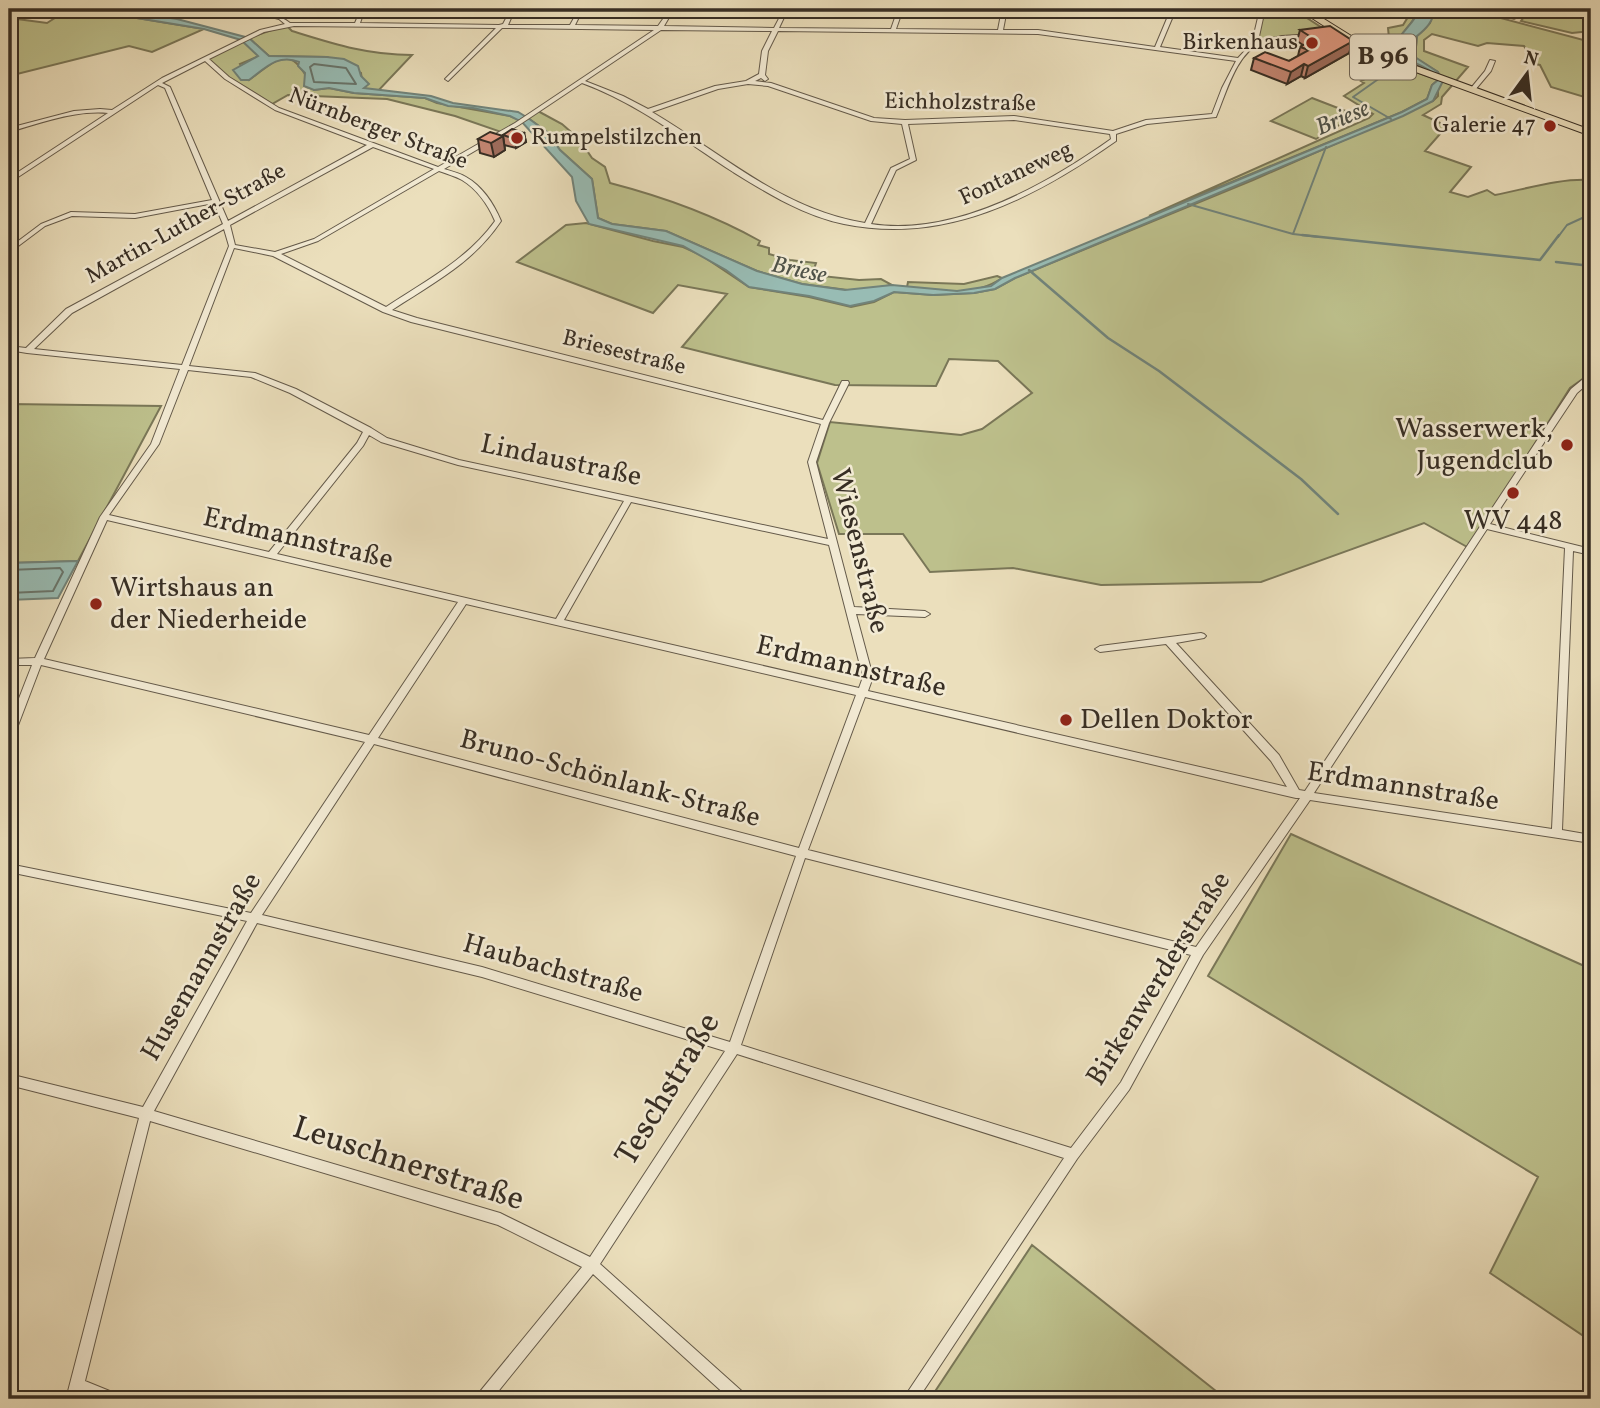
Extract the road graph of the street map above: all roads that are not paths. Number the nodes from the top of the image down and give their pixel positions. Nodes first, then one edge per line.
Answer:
1 (242, 9) edge
2 (363, 9) edge
3 (513, 9) edge
4 (581, 9) edge
5 (672, 9) edge
6 (786, 9) edge
7 (901, 9) edge
8 (1005, 9) edge
9 (1174, 9) edge
10 (1262, 9) edge
11 (1320, 9) edge
12 (1304, 11) edge
13 (288, 24) junction
14 (356, 24) junction
15 (503, 25) junction
16 (572, 26) junction
17 (661, 27) junction
18 (777, 28) junction
19 (893, 30) junction
20 (1000, 31) junction
21 (1318, 34) edge
22 (1255, 43) junction
23 (1157, 48) junction
24 (206, 59) junction
25 (1240, 60) junction
26 (1492, 61) dead end
27 (762, 75) junction
28 (448, 79) dead end
29 (581, 82) junction
30 (748, 82) junction
31 (157, 83) junction
32 (769, 84) junction
33 (1473, 89) junction
34 (649, 111) junction
35 (112, 112) junction
36 (905, 122) junction
37 (9, 130) edge
38 (1113, 133) junction
39 (1591, 133) edge
40 (373, 144) junction
41 (440, 169) junction
42 (9, 181) edge
43 (215, 201) junction
44 (226, 224) junction
45 (867, 226) junction
46 (232, 246) junction
47 (9, 251) edge
48 (275, 254) junction
49 (386, 310) junction
50 (9, 348) edge
51 (27, 351) junction
52 (185, 368) junction
53 (1591, 377) edge
54 (845, 383) dead end
55 (825, 423) junction
56 (368, 430) junction
57 (629, 499) junction
58 (104, 517) junction
59 (1485, 526) junction
60 (832, 543) junction
61 (1569, 546) junction
62 (1591, 552) edge
63 (271, 556) junction
64 (464, 600) junction
65 (850, 610) junction
66 (925, 614) dead end
67 (559, 622) junction
68 (1201, 636) dead end
69 (1169, 641) junction
70 (1100, 649) dead end
71 (38, 661) junction
72 (9, 662) edge
73 (862, 693) junction
74 (9, 736) edge
75 (373, 740) junction
76 (1302, 795) junction
77 (1557, 834) junction
78 (1591, 839) edge
79 (802, 853) junction
80 (9, 868) edge
81 (254, 918) junction
82 (1199, 952) junction
83 (734, 1048) junction
84 (9, 1079) edge
85 (146, 1114) junction
86 (1073, 1155) junction
87 (592, 1265) junction
88 (75, 1392) edge
89 (112, 1399) edge
90 (483, 1399) edge
91 (740, 1399) edge
92 (910, 1399) edge

1 - 13 street
2 - 14 street
3 - 15 street
4 - 16 street
5 - 17 street
6 - 18 street
7 - 19 street
8 - 20 street
9 - 23 street
10 - 22 street
11 - 12 street
12 - 33 main road, B 96
13 - 14 street
13 - 24 street
14 - 15 street
15 - 16 street
15 - 28 street
16 - 17 street
17 - 18 street
17 - 29 street
18 - 19 street
18 - 27 street
19 - 20 street
20 - 23 street
21 - 22 street
22 - 25 street
23 - 25 street
24 - 31 street
24 - 40 street, Nürnberger Straße
25 - 38 street
26 - 33 street
27 - 30 street, Eichholzstraße
27 - 32 street
29 - 34 street, Fontaneweg
29 - 41 street
30 - 32 street, Eichholzstraße
30 - 34 street, Eichholzstraße
31 - 35 street
31 - 43 street
32 - 36 street, Eichholzstraße
33 - 39 main road, B 96
34 - 45 street, Fontaneweg
35 - 37 street
35 - 42 street
36 - 38 street, Eichholzstraße
36 - 45 street
38 - 45 street, Fontaneweg
40 - 41 street, Nürnberger Straße
40 - 44 street, Martin-Luther-Straße
41 - 48 street
41 - 49 street, Nürnberger Straße
43 - 44 street
43 - 47 street
44 - 46 street
44 - 51 street, Martin-Luther-Straße
46 - 48 street
46 - 52 street
48 - 49 street, Briesestraße
49 - 55 street, Briesestraße
50 - 51 street, Lindaustraße
51 - 52 street, Lindaustraße
52 - 56 street, Lindaustraße
52 - 58 street
53 - 59 street, Birkenwerderstraße
54 - 55 street, Wiesenstraße
55 - 60 street, Wiesenstraße
56 - 57 street, Lindaustraße
56 - 63 street
57 - 60 street, Lindaustraße
57 - 67 street
58 - 63 street, Erdmannstraße
58 - 71 street
59 - 61 street
59 - 76 street, Birkenwerderstraße
60 - 65 street, Wiesenstraße
61 - 62 street
61 - 77 street
63 - 64 street, Erdmannstraße
64 - 67 street, Erdmannstraße
64 - 75 street, Husemannstraße
65 - 66 street
65 - 73 street, Wiesenstraße
67 - 73 street, Erdmannstraße
68 - 69 street
69 - 70 street
69 - 76 street
71 - 72 street, Bruno-Schönlank-Straße
71 - 74 street
71 - 75 street, Bruno-Schönlank-Straße
73 - 76 street, Erdmannstraße
73 - 79 street, Teschstraße
75 - 79 street, Bruno-Schönlank-Straße
75 - 81 street, Husemannstraße
76 - 77 street, Erdmannstraße
76 - 82 street, Birkenwerderstraße
77 - 78 street, Erdmannstraße
79 - 82 street, Bruno-Schönlank-Straße
79 - 83 street, Teschstraße
80 - 81 street, Haubachstraße
81 - 83 street, Haubachstraße
81 - 85 street, Husemannstraße
82 - 86 street, Birkenwerderstraße
83 - 86 street, Haubachstraße
83 - 87 street, Teschstraße
84 - 85 street, Leuschnerstraße
85 - 87 street, Leuschnerstraße
85 - 88 street, Husemannstraße
86 - 92 street, Birkenwerderstraße
87 - 90 street, Teschstraße
87 - 91 street, Leuschnerstraße
88 - 89 street

